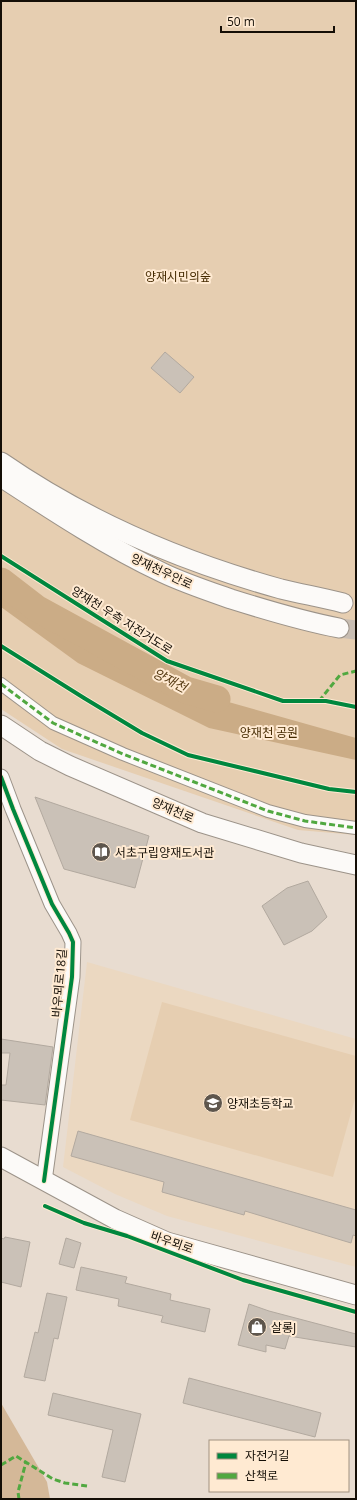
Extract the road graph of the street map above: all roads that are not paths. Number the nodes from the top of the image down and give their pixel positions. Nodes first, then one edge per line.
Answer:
1 (1, 462) edge
2 (9, 477) edge
3 (344, 603) dead end
4 (339, 628) tunnel mouth
5 (1, 684) edge
6 (1, 725) edge
7 (1, 777) edge
8 (7, 811) edge
9 (356, 828) edge
10 (356, 866) edge
11 (1, 1157) edge
12 (44, 1181) junction
13 (356, 1295) edge

1 - 2 street, 양재천우안로
2 - 3 street, 양재천우안로
2 - 4 street, 양재천우안로
5 - 9 street
6 - 10 street, 양재천로
7 - 8 street, 바우뫼로18길
8 - 12 street, 바우뫼로18길
11 - 12 street, 바우뫼로
12 - 13 street, 바우뫼로

